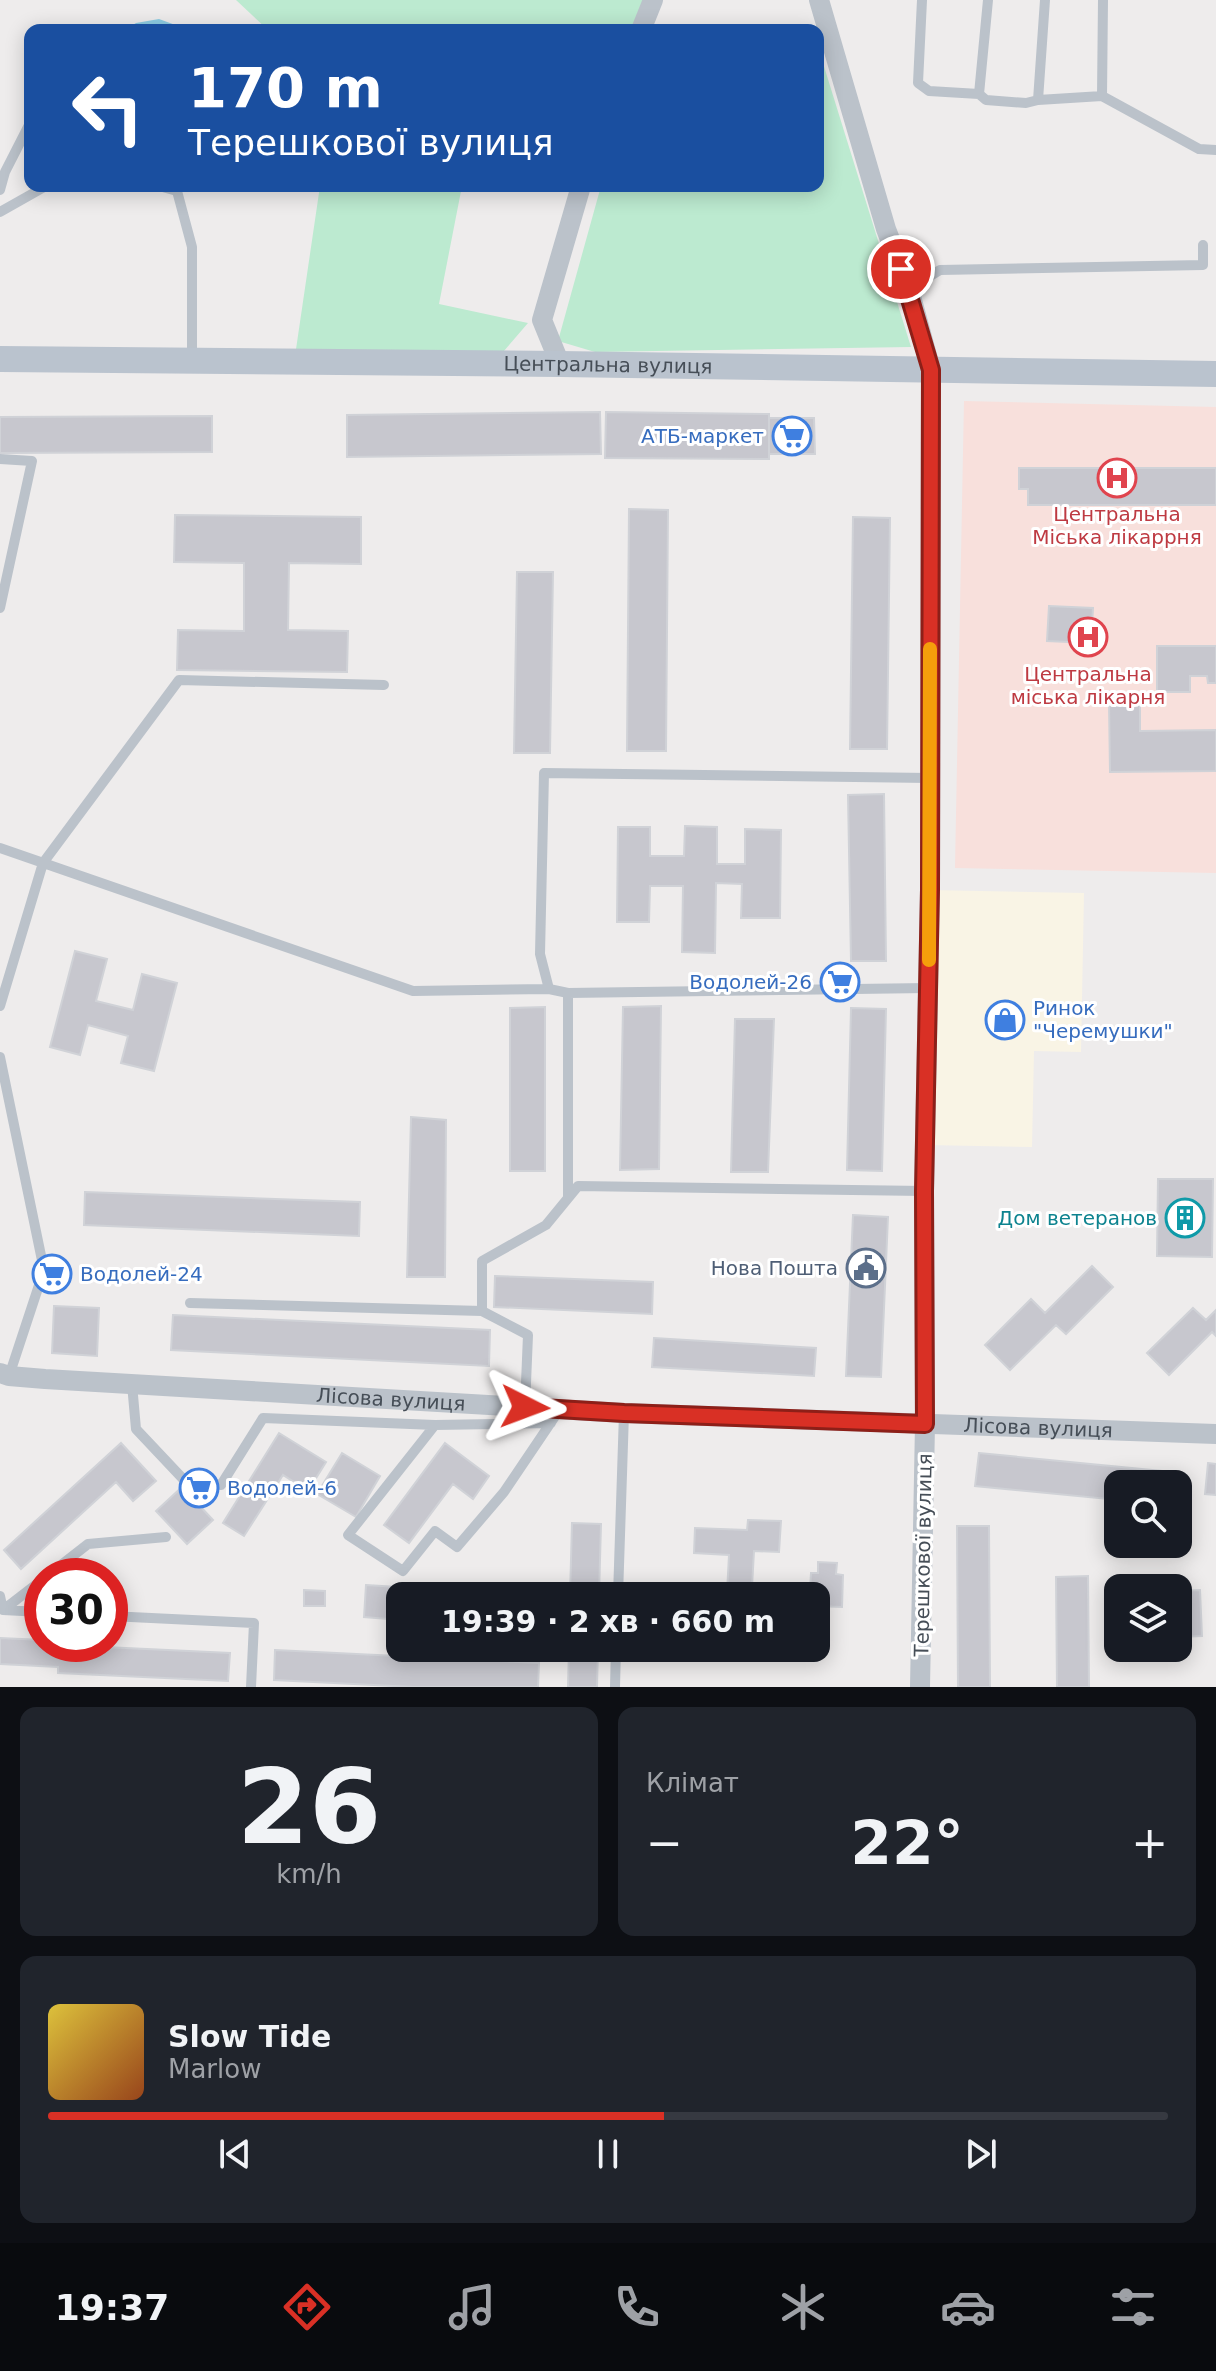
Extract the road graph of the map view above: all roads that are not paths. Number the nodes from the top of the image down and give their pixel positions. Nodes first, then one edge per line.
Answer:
1 (653, 0) edge
2 (819, 0) edge
3 (922, 0) edge
4 (988, 0) edge
5 (1045, 0) edge
6 (1103, 0) edge
7 (643, 24) edge
8 (979, 94) junction
9 (1102, 96) junction
10 (1038, 100) junction
11 (24, 135) edge
12 (1216, 150) edge
13 (0, 190) edge
14 (35, 192) edge
15 (177, 192) edge
16 (579, 192) edge
17 (0, 212) edge
18 (1203, 245) dead end
19 (909, 289) junction
20 (0, 359) edge
21 (192, 361) junction
22 (560, 364) junction
23 (931, 370) junction
24 (1216, 374) edge
25 (0, 459) edge
26 (0, 608) edge
27 (384, 685) dead end
28 (929, 778) junction
29 (0, 848) edge
30 (43, 863) junction
31 (928, 988) junction
32 (549, 989) junction
33 (568, 993) junction
34 (0, 1006) edge
35 (0, 1057) edge
36 (924, 1191) junction
37 (568, 1198) junction
38 (190, 1303) dead end
39 (482, 1311) junction
40 (5, 1374) edge
41 (132, 1384) junction
42 (525, 1407) junction
43 (624, 1413) junction
44 (556, 1416) junction
45 (925, 1424) junction
46 (435, 1425) junction
47 (1216, 1434) edge
48 (166, 1537) dead end
49 (70, 1558) edge
50 (618, 1582) edge
51 (24, 1594) edge
52 (0, 1596) edge
53 (3, 1610) junction
54 (24, 1611) edge
55 (128, 1617) edge
56 (616, 1662) edge
57 (251, 1687) edge
58 (615, 1687) edge
59 (920, 1687) edge

1 - 7 street
2 - 19 street, Терешкової вулиця
3 - 8 lane
4 - 8 lane
5 - 10 lane
6 - 9 lane
8 - 10 lane
9 - 10 lane
9 - 12 lane
11 - 13 lane
14 - 17 lane
15 - 21 lane
16 - 22 street
18 - 19 lane
19 - 23 street, Терешкової вулиця
20 - 21 main road, Центральна вулиця
21 - 22 main road, Центральна вулиця
22 - 23 main road, Центральна вулиця
23 - 24 main road, Центральна вулиця
23 - 28 street, Терешкової вулиця
25 - 26 lane
27 - 30 lane
28 - 31 street, Терешкової вулиця
28 - 32 lane
29 - 30 lane
30 - 32 lane
30 - 34 lane
31 - 33 lane
31 - 36 street, Терешкової вулиця
32 - 33 lane
33 - 37 lane
35 - 40 lane
36 - 37 lane
36 - 45 street, Терешкової вулиця
37 - 39 lane
38 - 39 lane
39 - 42 lane
40 - 41 street, Лісова вулиця
41 - 42 street, Лісова вулиця
41 - 46 lane
42 - 44 street, Лісова вулиця
43 - 44 street, Лісова вулиця
43 - 45 street, Лісова вулиця
43 - 50 lane
44 - 46 lane
44 - 46 lane
45 - 47 street, Лісова вулиця
45 - 59 street, Терешкової вулиця
48 - 49 lane
51 - 53 lane
52 - 53 lane
53 - 54 lane
55 - 57 lane
56 - 58 lane

